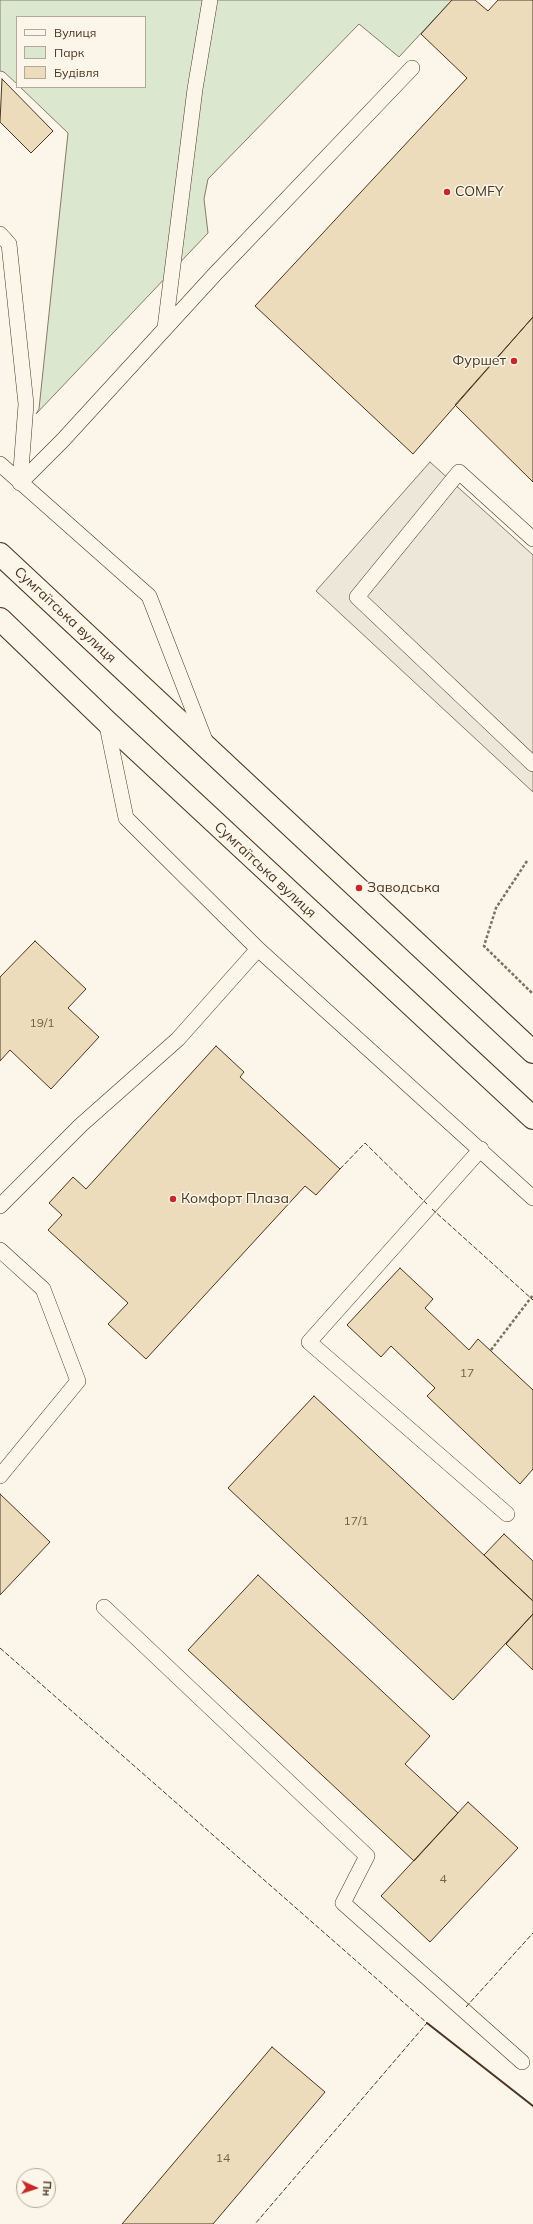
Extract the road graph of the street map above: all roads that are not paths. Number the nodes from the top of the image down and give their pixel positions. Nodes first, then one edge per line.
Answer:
1 (210, 0) edge
2 (412, 68) dead end
3 (0, 234) edge
4 (165, 328) junction
5 (0, 464) edge
6 (20, 483) junction
7 (533, 539) edge
8 (0, 554) edge
9 (0, 619) edge
10 (106, 722) junction
11 (208, 750) junction
12 (533, 764) edge
13 (258, 949) junction
14 (533, 1052) edge
15 (533, 1118) edge
16 (481, 1149) junction
17 (533, 1198) edge
18 (0, 1206) edge
19 (0, 1250) edge
20 (0, 1476) edge
21 (507, 1514) dead end
22 (104, 1607) dead end
23 (522, 2062) dead end

1 - 4 lane
2 - 4 lane
3 - 6 lane
4 - 6 lane
5 - 6 lane
6 - 11 lane
7 - 12 lane
8 - 11 main road, Сумгаїтська вулиця
9 - 10 main road, Сумгаїтська вулиця
10 - 13 lane
10 - 15 main road, Сумгаїтська вулиця
11 - 14 main road, Сумгаїтська вулиця
13 - 16 lane
13 - 18 lane
16 - 17 lane
16 - 21 lane
19 - 20 lane
22 - 23 lane

